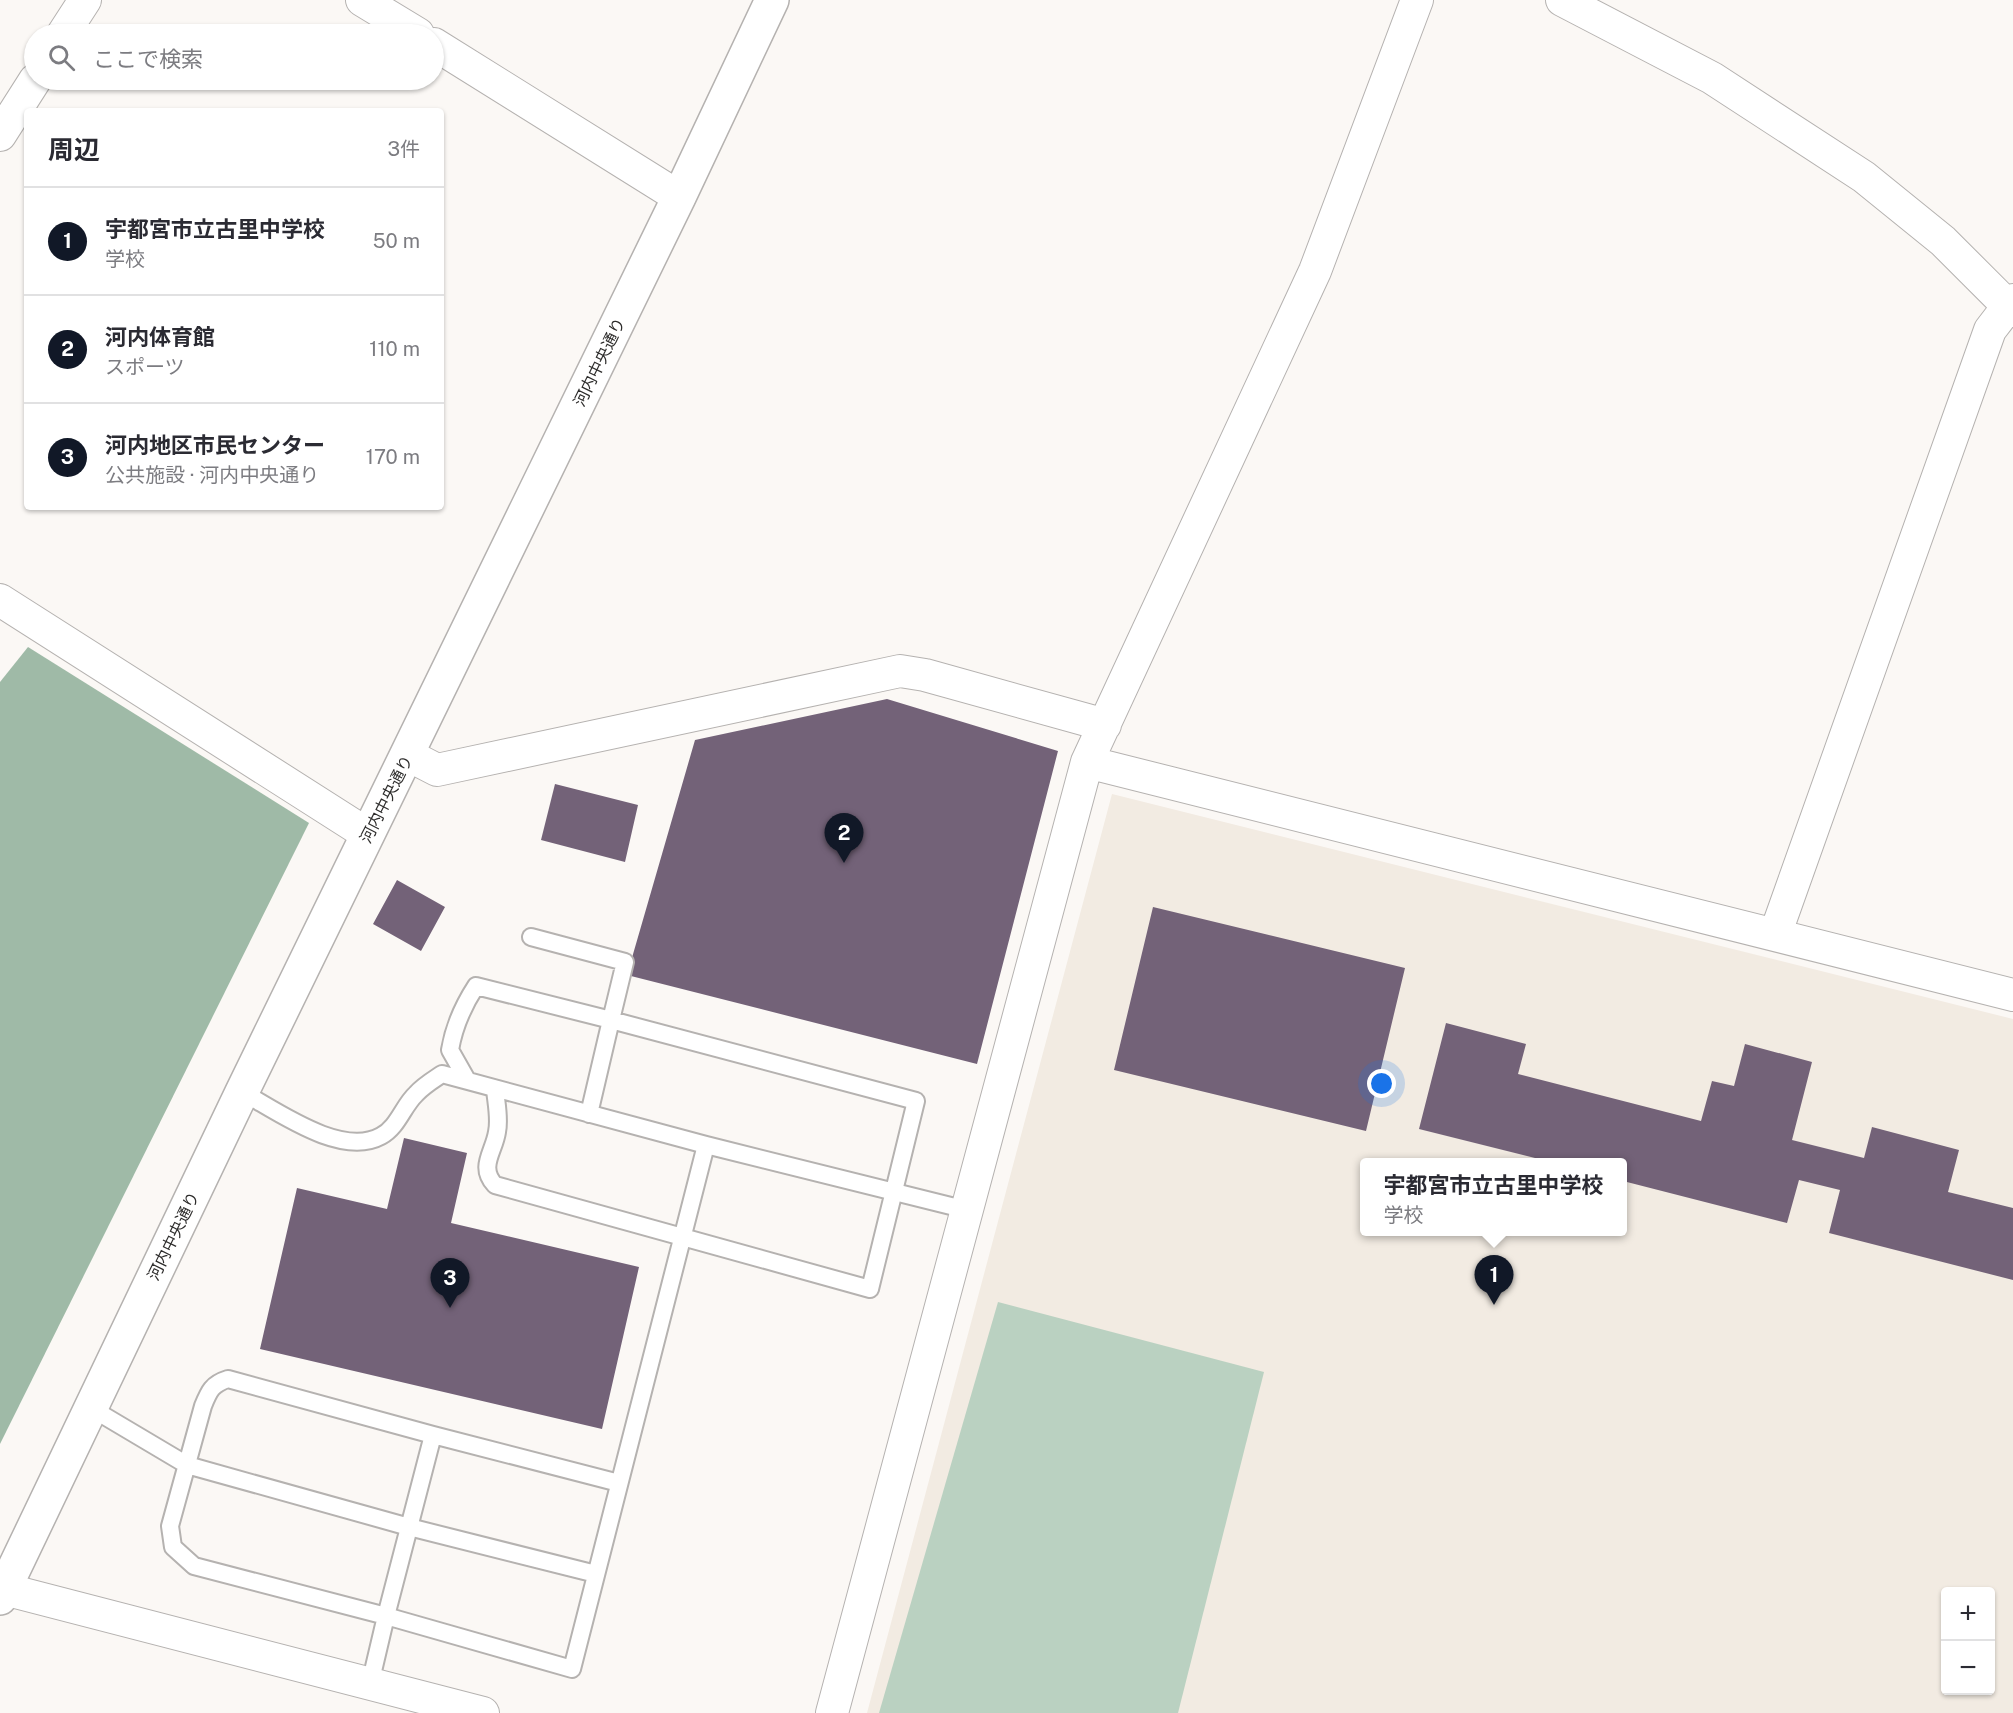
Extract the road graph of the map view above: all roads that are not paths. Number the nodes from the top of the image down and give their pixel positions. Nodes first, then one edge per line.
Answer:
1 (85, 0) edge
2 (362, 0) edge
3 (772, 0) edge
4 (1417, 0) edge
5 (1563, 0) edge
6 (1606, 10) edge
7 (69, 24) edge
8 (402, 24) edge
9 (444, 50) edge
10 (29, 90) edge
11 (0, 135) edge
12 (679, 197) junction
13 (2011, 305) edge
14 (0, 600) edge
15 (1105, 724) junction
16 (408, 755) junction
17 (1087, 762) junction
18 (367, 834) junction
19 (1775, 935) junction
20 (531, 937) dead end
21 (2013, 995) edge
22 (611, 1020) junction
23 (467, 1080) junction
24 (495, 1089) junction
25 (242, 1092) junction
26 (589, 1114) junction
27 (706, 1145) junction
28 (894, 1193) junction
29 (967, 1210) junction
30 (681, 1237) junction
31 (91, 1408) junction
32 (433, 1435) junction
33 (187, 1465) junction
34 (619, 1483) junction
35 (409, 1527) junction
36 (596, 1574) junction
37 (2, 1593) edge
38 (386, 1616) junction
39 (370, 1684) junction
40 (483, 1713) edge
41 (832, 1713) edge

1 - 7 street
2 - 8 street
3 - 12 street, 河内中央通り
4 - 15 street
5 - 6 street
6 - 13 street
9 - 12 street
10 - 11 street
12 - 16 street, 河内中央通り
13 - 19 street
14 - 18 street
15 - 16 street
15 - 17 street
16 - 18 street, 河内中央通り
17 - 19 street
17 - 29 street
18 - 25 street, 河内中央通り
19 - 21 street
20 - 22 lane
22 - 23 lane
22 - 26 lane
22 - 28 lane
23 - 24 lane
23 - 25 lane
24 - 26 lane
24 - 30 lane
25 - 31 street, 河内中央通り
26 - 27 lane
27 - 28 lane
27 - 30 lane
28 - 29 lane
28 - 30 lane
29 - 41 street
30 - 34 lane
31 - 33 lane
31 - 37 street, 河内中央通り
32 - 33 lane
32 - 34 lane
32 - 35 lane
33 - 35 lane
33 - 38 lane
34 - 36 lane
35 - 36 lane
35 - 38 lane
36 - 38 lane
37 - 39 street
38 - 39 lane
39 - 40 street

